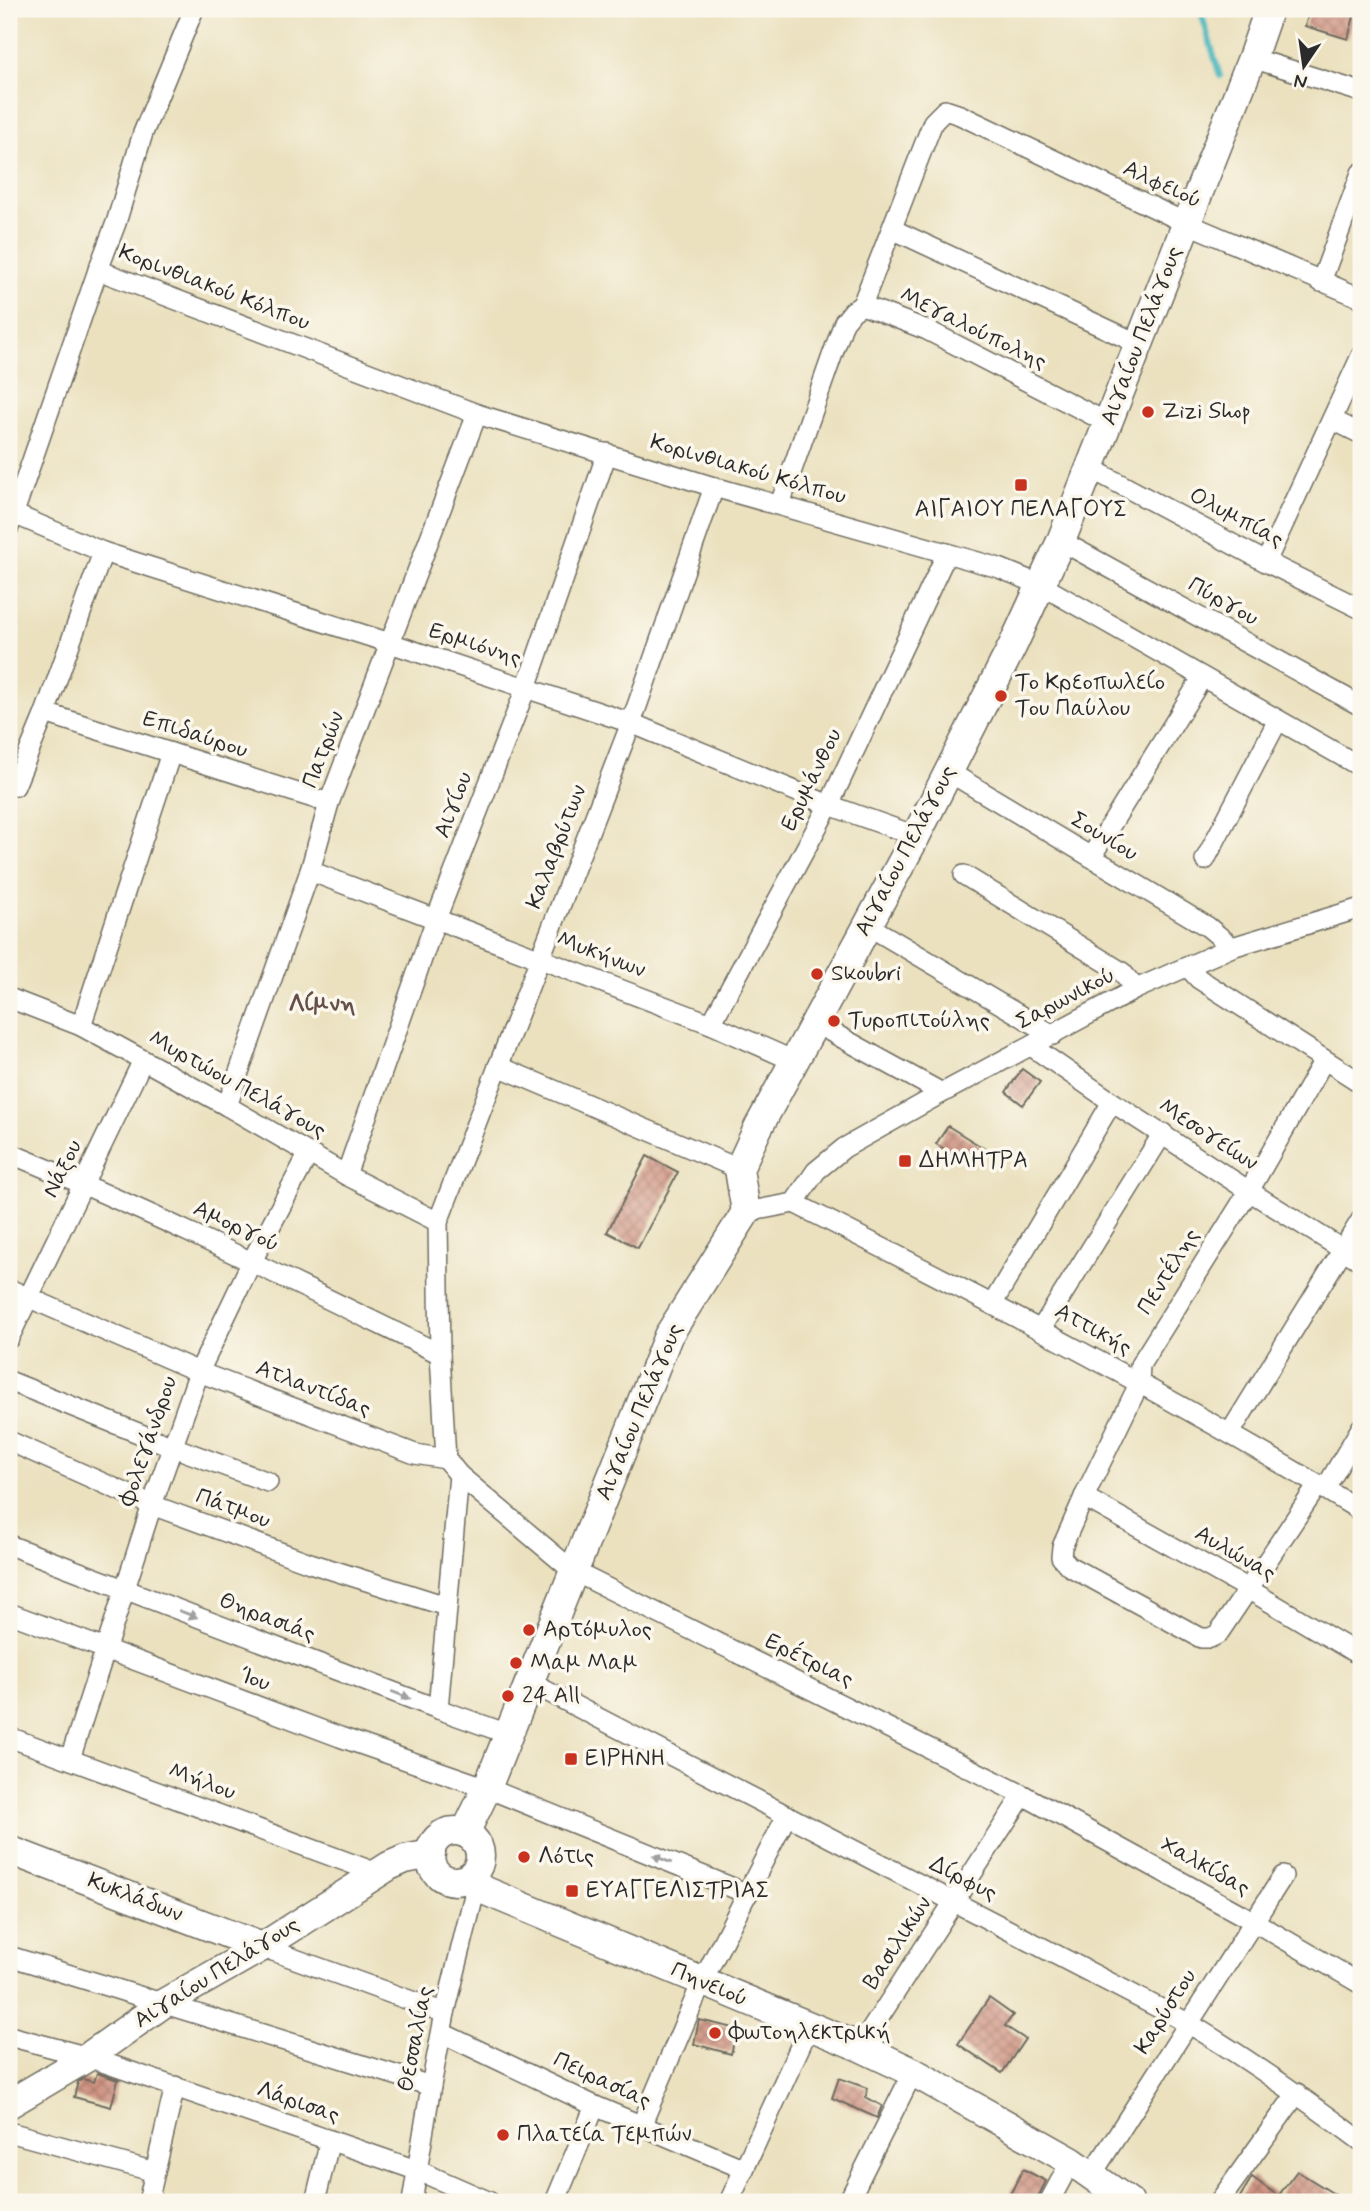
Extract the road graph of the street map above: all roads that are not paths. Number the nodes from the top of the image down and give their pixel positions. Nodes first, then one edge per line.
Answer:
1 (194, 9) edge
2 (1269, 9) edge
3 (1252, 58) junction
4 (1361, 92) edge
5 (1361, 173) edge
6 (1186, 223) junction
7 (891, 229) junction
8 (98, 270) junction
9 (1321, 282) junction
10 (1361, 298) edge
11 (862, 305) junction
12 (1139, 344) junction
13 (1361, 356) edge
14 (477, 414) junction
15 (1333, 420) junction
16 (1108, 423) junction
17 (1361, 433) edge
18 (607, 453) junction
19 (1090, 468) junction
20 (714, 487) junction
21 (780, 504) junction
22 (10, 517) edge
23 (1061, 541) junction
24 (103, 552) junction
25 (947, 553) junction
26 (1266, 562) junction
27 (1041, 585) junction
28 (1361, 609) edge
29 (390, 643) junction
30 (1202, 678) junction
31 (526, 688) junction
32 (1361, 706) edge
33 (46, 713) junction
34 (1278, 720) junction
35 (631, 723) junction
36 (171, 753) junction
37 (1361, 767) edge
38 (949, 772) junction
39 (12, 786) edge
40 (330, 803) junction
41 (829, 805) junction
42 (916, 836) junction
43 (1091, 857) junction
44 (1205, 860) dead end
45 (310, 871) junction
46 (964, 875) dead end
47 (1361, 908) edge
48 (436, 919) junction
49 (867, 925) junction
50 (1232, 947) junction
51 (540, 958) junction
52 (1188, 967) junction
53 (1136, 989) junction
54 (9, 998) edge
55 (814, 1023) junction
56 (711, 1024) junction
57 (81, 1026) junction
58 (1053, 1035) junction
59 (1031, 1046) junction
60 (143, 1060) junction
61 (1324, 1060) junction
62 (794, 1061) junction
63 (498, 1066) junction
64 (1361, 1083) edge
65 (942, 1093) junction
66 (1112, 1102) junction
67 (228, 1106) junction
68 (1163, 1133) junction
69 (9, 1153) edge
70 (309, 1153) junction
71 (739, 1169) junction
72 (346, 1175) junction
73 (83, 1183) junction
74 (1249, 1191) junction
75 (794, 1203) junction
76 (746, 1212) junction
77 (1361, 1220) edge
78 (438, 1222) junction
79 (1343, 1250) junction
80 (251, 1261) junction
81 (1361, 1261) edge
82 (9, 1289) edge
83 (29, 1298) junction
84 (993, 1303) junction
85 (1041, 1329) junction
86 (9, 1338) edge
87 (440, 1354) junction
88 (199, 1372) junction
89 (9, 1381) edge
90 (1139, 1384) junction
91 (1361, 1428) edge
92 (1230, 1433) junction
93 (9, 1441) edge
94 (173, 1447) junction
95 (446, 1459) junction
96 (459, 1475) junction
97 (268, 1482) dead end
98 (1321, 1487) junction
99 (1084, 1497) junction
100 (152, 1505) junction
101 (1361, 1511) edge
102 (9, 1545) edge
103 (573, 1571) junction
104 (124, 1589) junction
105 (1248, 1589) junction
106 (446, 1606) junction
107 (9, 1613) edge
108 (105, 1650) junction
109 (1361, 1656) edge
110 (529, 1682) junction
111 (438, 1709) junction
112 (509, 1734) junction
113 (9, 1737) edge
114 (69, 1759) junction
115 (486, 1788) junction
116 (1023, 1795) junction
117 (787, 1815) junction
118 (465, 1833) junction
119 (9, 1850) edge
120 (431, 1854) junction
121 (377, 1873) junction
122 (1283, 1876) dead end
123 (472, 1882) junction
124 (748, 1894) junction
125 (954, 1902) junction
126 (1253, 1921) junction
127 (262, 1947) junction
128 (9, 1956) edge
129 (702, 1982) junction
130 (1361, 1984) edge
131 (164, 2003) junction
132 (443, 2023) junction
133 (1188, 2023) junction
134 (809, 2027) junction
135 (9, 2036) edge
136 (860, 2047) junction
137 (88, 2057) junction
138 (914, 2072) junction
139 (175, 2086) junction
140 (431, 2086) junction
141 (1297, 2092) junction
142 (9, 2104) edge
143 (595, 2106) junction
144 (641, 2126) junction
145 (9, 2132) edge
146 (330, 2140) junction
147 (1361, 2141) edge
148 (1081, 2168) junction
149 (744, 2169) junction
150 (419, 2171) junction
151 (155, 2172) junction
152 (148, 2202) edge
153 (314, 2202) edge
154 (412, 2202) edge
155 (490, 2202) edge
156 (555, 2202) edge
157 (729, 2202) edge
158 (848, 2202) edge
159 (1049, 2202) edge
160 (1129, 2202) edge
161 (1219, 2202) edge

1 - 8 street
2 - 3 main road, Αιγαίου Πελάγους
3 - 4 street
3 - 6 main road, Αιγαίου Πελάγους
5 - 9 street
6 - 7 street, Αλφειού
6 - 9 street, Αλφειού
6 - 12 main road, Αιγαίου Πελάγους
7 - 11 street
7 - 12 street
8 - 14 street, Κορινθιακού Κόλπου
8 - 22 street
9 - 10 street, Αλφειού
11 - 16 street, Μεγαλούπολης
11 - 21 street, Μεγαλούπολης
12 - 16 main road, Αιγαίου Πελάγους
13 - 15 street
14 - 18 street, Κορινθιακού Κόλπου
14 - 29 street, Πατρών
15 - 17 street
15 - 26 street
16 - 19 main road, Αιγαίου Πελάγους
18 - 20 street, Κορινθιακού Κόλπου
18 - 31 street, Αιγίου
19 - 23 main road, Αιγαίου Πελάγους
19 - 26 street, Ολυμπίας
20 - 21 street, Κορινθιακού Κόλπου
20 - 35 street, Καλαβρύτων
21 - 25 street, Κορινθιακού Κόλπου
22 - 24 street, Ερμιόνης
23 - 27 main road, Αιγαίου Πελάγους
23 - 32 street, Πύργου
24 - 29 street, Ερμιόνης
24 - 33 street
25 - 27 street, Κορινθιακού Κόλπου
25 - 41 street, Ερυμάνθου
26 - 28 street, Ολυμπίας
27 - 30 street, Κορινθιακού Κόλπου
27 - 38 main road, Αιγαίου Πελάγους
29 - 31 street, Ερμιόνης
29 - 40 street, Πατρών
30 - 34 street, Κορινθιακού Κόλπου
30 - 43 street
31 - 35 street, Ερμιόνης
31 - 48 street, Αιγίου
33 - 36 street, Επιδαύρου
33 - 39 street
34 - 37 street, Κορινθιακού Κόλπου
34 - 44 street
35 - 41 street, Ερμιόνης
35 - 51 street, Καλαβρύτων
36 - 40 street, Επιδαύρου
36 - 57 street
38 - 42 main road, Αιγαίου Πελάγους
38 - 43 street, Σουνίου
40 - 45 street, Πατρών
41 - 42 street, Ερμιόνης
41 - 56 street, Ερυμάνθου
42 - 49 main road, Αιγαίου Πελάγους
43 - 50 street, Σουνίου
45 - 48 street, Μυκήνων
45 - 67 street, Πατρών
46 - 53 street
47 - 50 street, Σαρωνικού
48 - 51 street, Μυκήνων
48 - 72 street, Αιγίου
49 - 55 main road, Αιγαίου Πελάγους
49 - 58 street
50 - 52 street, Σαρωνικού
51 - 56 street, Μυκήνων
51 - 63 street, Καλαβρύτων
52 - 53 street, Σαρωνικού
52 - 61 street
53 - 58 street, Σαρωνικού
54 - 57 street, Μυρτώου Πελάγους
55 - 62 main road, Αιγαίου Πελάγους
55 - 65 street
56 - 62 street, Μυκήνων
57 - 60 street, Μυρτώου Πελάγους
58 - 59 street, Σαρωνικού
59 - 65 street, Σαρωνικού
59 - 66 street, Μεσογείων
60 - 67 street, Μυρτώου Πελάγους
60 - 73 street, Νάξου
61 - 64 street
61 - 74 street, Πεντέλης
62 - 71 main road, Αιγαίου Πελάγους
63 - 71 street
63 - 78 street, Καλαβρύτων
65 - 75 street, Σαρωνικού
66 - 68 street, Μεσογείων
66 - 84 street
67 - 70 street, Μυρτώου Πελάγους
68 - 74 street, Μεσογείων
68 - 85 street
69 - 73 street, Αμοργού
70 - 72 street, Μυρτώου Πελάγους
70 - 80 street, Φολεγάνδρου
71 - 76 main road
72 - 78 street, Μυρτώου Πελάγους
73 - 80 street, Αμοργού
73 - 83 street, Νάξου
74 - 79 street, Μεσογείων
74 - 90 street, Πεντέλης
75 - 76 street
75 - 84 street, Αττικής
76 - 103 main road, Αιγαίου Πελάγους
77 - 79 street
78 - 87 street
79 - 81 street, Μεσογείων
79 - 92 street
80 - 87 street, Αμοργού
80 - 88 street, Φολεγάνδρου
82 - 83 street, Ατλαντίδας
83 - 86 street, Νάξου
83 - 88 street, Ατλαντίδας
84 - 85 street, Αττικής
85 - 90 street, Αττικής
87 - 95 street
88 - 94 street, Φολεγάνδρου
88 - 95 street, Ατλαντίδας
89 - 94 street
90 - 92 street, Αττικής
90 - 99 street, Πεντέλης
91 - 98 street
92 - 98 street, Αττικής
93 - 100 street, Πάτμου
94 - 97 street
94 - 100 street, Φολεγάνδρου
95 - 96 street
96 - 103 street
96 - 106 street
98 - 101 street, Αττικής
98 - 105 street
99 - 105 street, Αυλώνας
99 - 105 street, Πεντέλης
100 - 104 street, Φολεγάνδρου
100 - 106 street, Πάτμου
102 - 104 street, Θηρασιάς
103 - 110 main road, Αιγαίου Πελάγους
103 - 116 street, Ερέτριας
104 - 108 street, Φολεγάνδρου
104 -> 111 street, Θηρασιάς
105 - 109 street, Αυλώνας
106 - 111 street
107 - 108 street, Ίου
108 - 114 street, Φολεγάνδρου
108 - 115 street, Ίου
110 - 112 main road, Αιγαίου Πελάγους
110 - 117 street, Δίρφυς
111 - 112 street, Θηρασιάς
112 - 115 main road, Αιγαίου Πελάγους
113 - 114 street, Μήλου
114 - 121 street, Μήλου
115 - 118 main road, Αιγαίου Πελάγους
124 -> 115 street, Ίου
116 - 125 street, Βασιλικών
116 - 126 street, Χαλκίδας
117 - 124 street
117 - 125 street, Δίρφυς
118 - 120 main road
118 - 123 main road
119 - 127 main road, Κυκλάδων
120 - 121 main road, Αιγαίου Πελάγους
120 - 123 main road, Πηνειού
121 - 127 main road, Αιγαίου Πελάγους
122 - 126 street, Καρύστου
123 - 129 main road, Πηνειού
123 - 132 street, Θεσσαλίας
124 - 129 street
125 - 133 street, Δίρφυς
125 - 136 street, Βασιλικών
126 - 130 street, Χαλκίδας
126 - 133 street, Καρύστου
127 - 131 main road, Αιγαίου Πελάγους
127 - 132 street, Πειρασίας
128 - 131 street
129 - 134 main road, Πηνειού
129 - 144 street
131 - 137 main road, Αιγαίου Πελάγους
131 - 140 street
132 - 140 street, Θεσσαλίας
132 - 143 street, Πειρασίας
133 - 141 street, Δίρφυς
133 - 148 street, Καρύστου
134 - 136 main road, Πηνειού
134 - 149 street
135 - 137 street, Λάρισας
136 - 138 main road, Πηνειού
137 - 139 street, Λάρισας
137 - 142 main road, Αιγαίου Πελάγους
138 - 148 main road, Πηνειού
138 - 158 street
139 - 146 street, Λάρισας
139 - 151 street
140 - 150 street, Θεσσαλίας
141 - 147 street, Δίρφυς
141 - 161 street
143 - 144 street, Πειρασίας
143 - 156 street
144 - 149 street, Πειρασίας
145 - 151 street
146 - 150 street, Λάρισας
146 - 153 street
148 - 159 street, Καρύστου
148 - 160 main road, Πηνειού
149 - 157 street
150 - 154 street, Θεσσαλίας
150 - 155 street, Λάρισας
151 - 152 street

